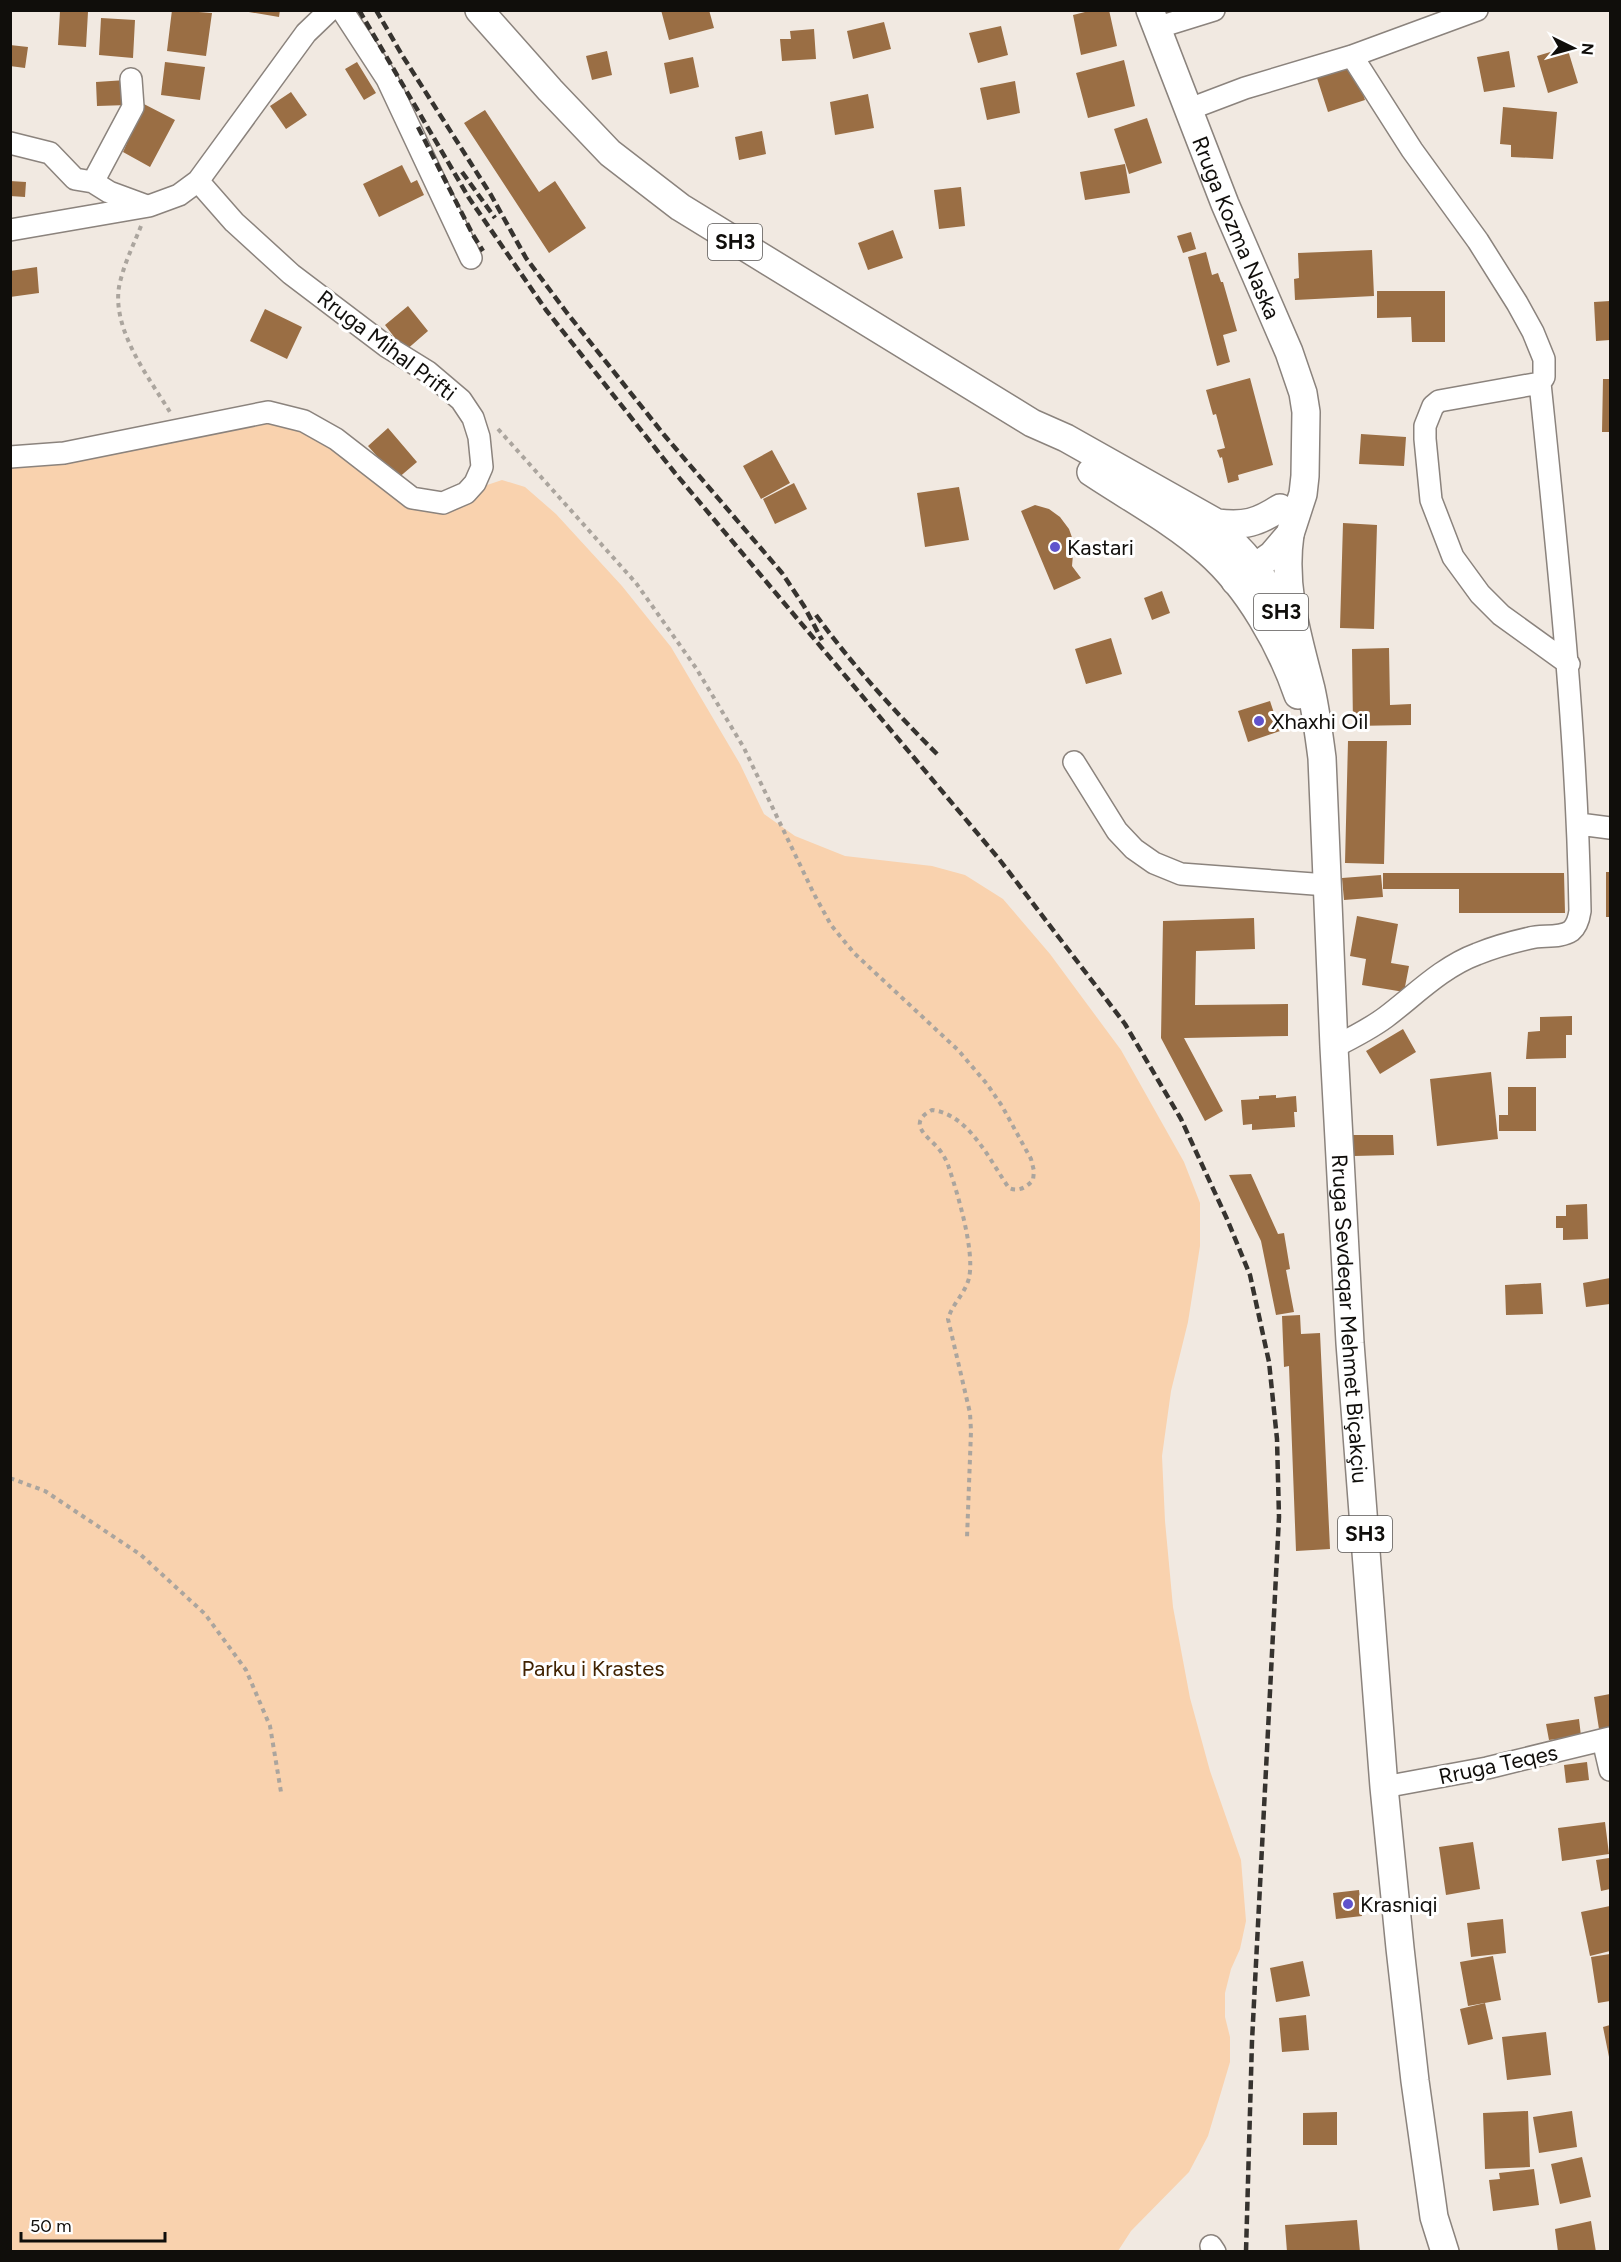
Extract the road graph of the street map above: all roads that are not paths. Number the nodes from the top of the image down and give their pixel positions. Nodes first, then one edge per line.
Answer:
1 (330, 10) edge
2 (342, 10) edge
3 (479, 10) edge
4 (1214, 10) edge
5 (1477, 10) edge
6 (1153, 19) edge
7 (1352, 56) junction
8 (131, 79) dead end
9 (1187, 110) junction
10 (10, 143) edge
11 (198, 181) junction
12 (93, 182) junction
13 (149, 206) junction
14 (10, 230) edge
15 (471, 258) dead end
16 (1540, 383) junction
17 (1032, 423) junction
18 (1306, 448) junction
19 (10, 457) edge
20 (1280, 508) junction
21 (1200, 514) junction
22 (1290, 534) junction
23 (1239, 566) junction
24 (1302, 658) junction
25 (1569, 664) junction
26 (1074, 762) dead end
27 (1324, 813) junction
28 (1579, 824) junction
29 (1611, 828) edge
30 (1327, 885) junction
31 (1334, 1047) junction
32 (1607, 1739) edge
33 (1611, 1770) edge
34 (1384, 1787) junction
35 (1445, 2252) edge

1 - 11 street
2 - 15 street
3 - 17 main road, SH3
4 - 6 street
5 - 7 street
6 - 9 main road, Rruga Kozma Naska
7 - 9 street
7 - 16 street
8 - 12 street
9 - 18 main road, Rruga Kozma Naska
10 - 12 street
11 - 13 street
11 - 19 street, Rruga Mihal Prifti
12 - 13 street
13 - 14 street
16 - 25 street
16 - 25 street
17 - 21 main road, SH3
17 - 23 main road, SH3
18 - 20 main road, Rruga Kozma Naska
18 - 22 main road, Rruga Kozma Naska
20 - 21 main road
20 - 23 main road, Rruga Kozma Naska
21 - 23 main road, SH3
22 - 23 main road, Rruga Kozma Naska
22 - 24 main road
23 - 24 main road, SH3
23 - 27 main road, SH3
24 - 27 main road, SH3
25 - 28 street
26 - 30 street
27 - 30 main road, Rruga Sevdeqar Mehmet Biçakçiu / SH3
28 - 29 street
28 - 31 street
30 - 31 main road, Rruga Sevdeqar Mehmet Biçakçiu / SH3
31 - 34 main road, Rruga Sevdeqar Mehmet Biçakçiu / SH3
32 - 33 street
32 - 34 street, Rruga Teqes
34 - 35 main road, Rruga Sevdeqar Mehmet Biçakçiu / SH3

